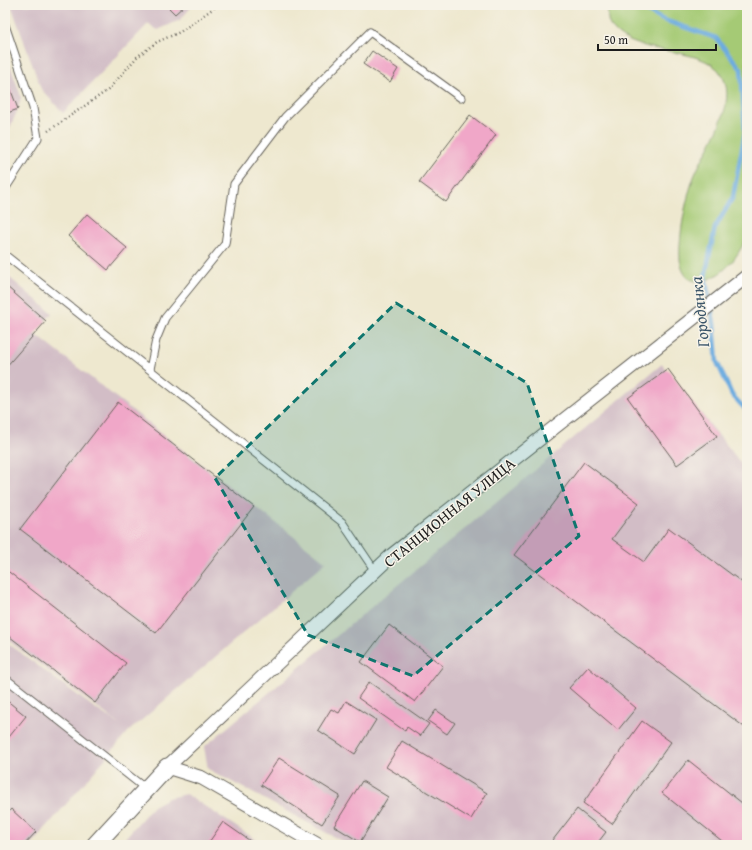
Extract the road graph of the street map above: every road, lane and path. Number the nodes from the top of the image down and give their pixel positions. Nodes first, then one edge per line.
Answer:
1 (218, 5) edge
2 (5, 25) edge
3 (462, 98) dead end
4 (38, 138) junction
5 (5, 189) edge
6 (5, 255) edge
7 (747, 276) edge
8 (150, 369) junction
9 (376, 571) junction
10 (5, 678) edge
11 (167, 767) junction
12 (146, 790) junction
13 (95, 845) edge
14 (318, 845) edge

1 - 4 path
2 - 4 lane
3 - 8 lane
4 - 5 lane
6 - 8 lane
7 - 9 street, СТАНЦИОННАЯ УЛИЦА
8 - 9 lane
9 - 11 street, СТАНЦИОННАЯ УЛИЦА
10 - 12 lane
11 - 12 street, СТАНЦИОННАЯ УЛИЦА
11 - 14 street
12 - 13 street, СТАНЦИОННАЯ УЛИЦА

